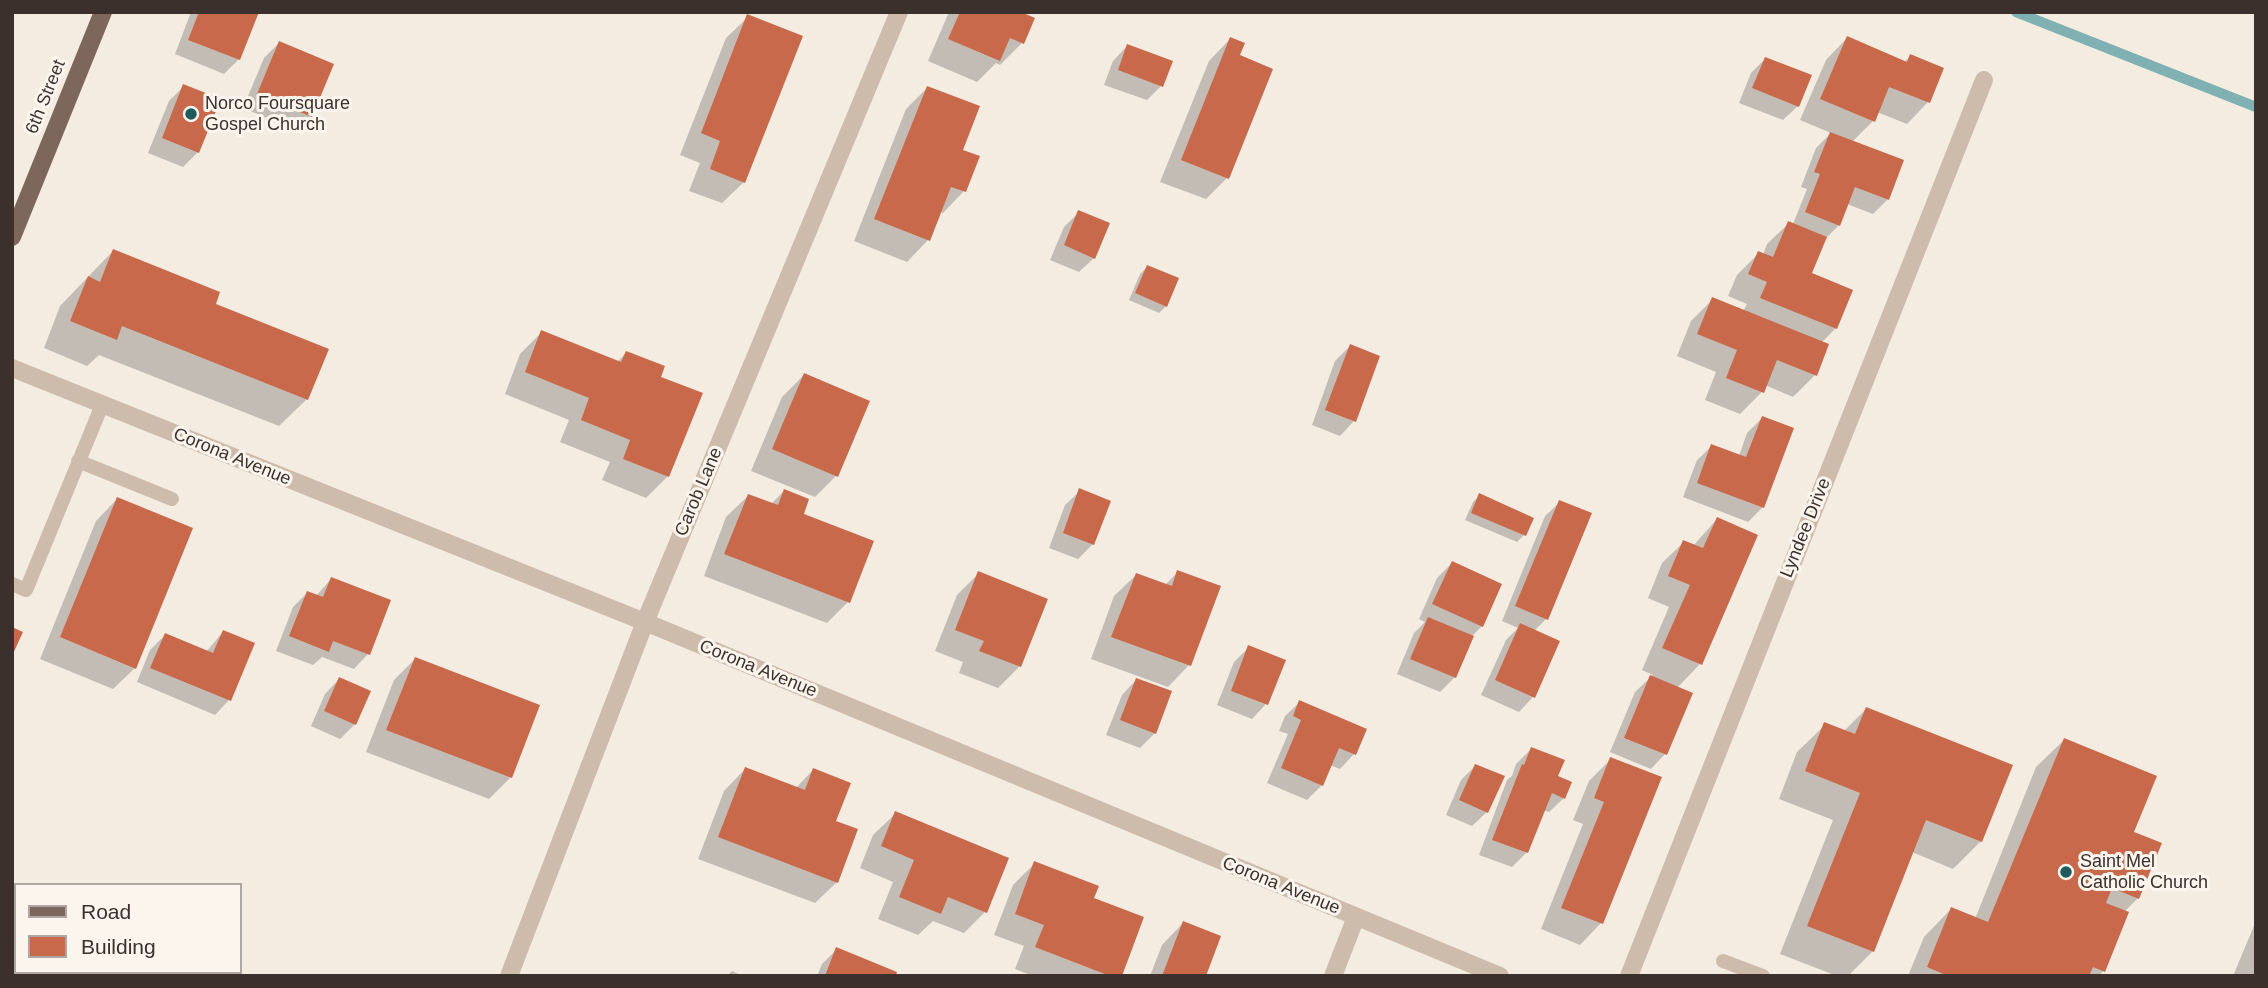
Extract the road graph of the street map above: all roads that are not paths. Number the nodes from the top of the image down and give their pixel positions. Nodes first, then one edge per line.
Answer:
1 (103, 12) edge
2 (899, 12) edge
3 (1984, 80) dead end
4 (12, 237) edge
5 (12, 368) edge
6 (102, 404) junction
7 (78, 461) junction
8 (172, 499) dead end
9 (12, 584) edge
10 (645, 622) junction
11 (1356, 917) junction
12 (1723, 961) dead end
13 (509, 976) edge
14 (1333, 976) edge
15 (1500, 976) edge
16 (1629, 976) edge
17 (1763, 976) edge

1 - 4 main road, 6th Street
2 - 10 street, Carob Lane
3 - 16 street, Lyndee Drive
5 - 6 street, Corona Avenue
6 - 7 lane
6 - 10 street, Corona Avenue
7 - 8 lane
7 - 9 lane
10 - 11 street, Corona Avenue
10 - 13 street, Carob Lane
11 - 14 street
11 - 15 street, Corona Avenue
12 - 17 lane

